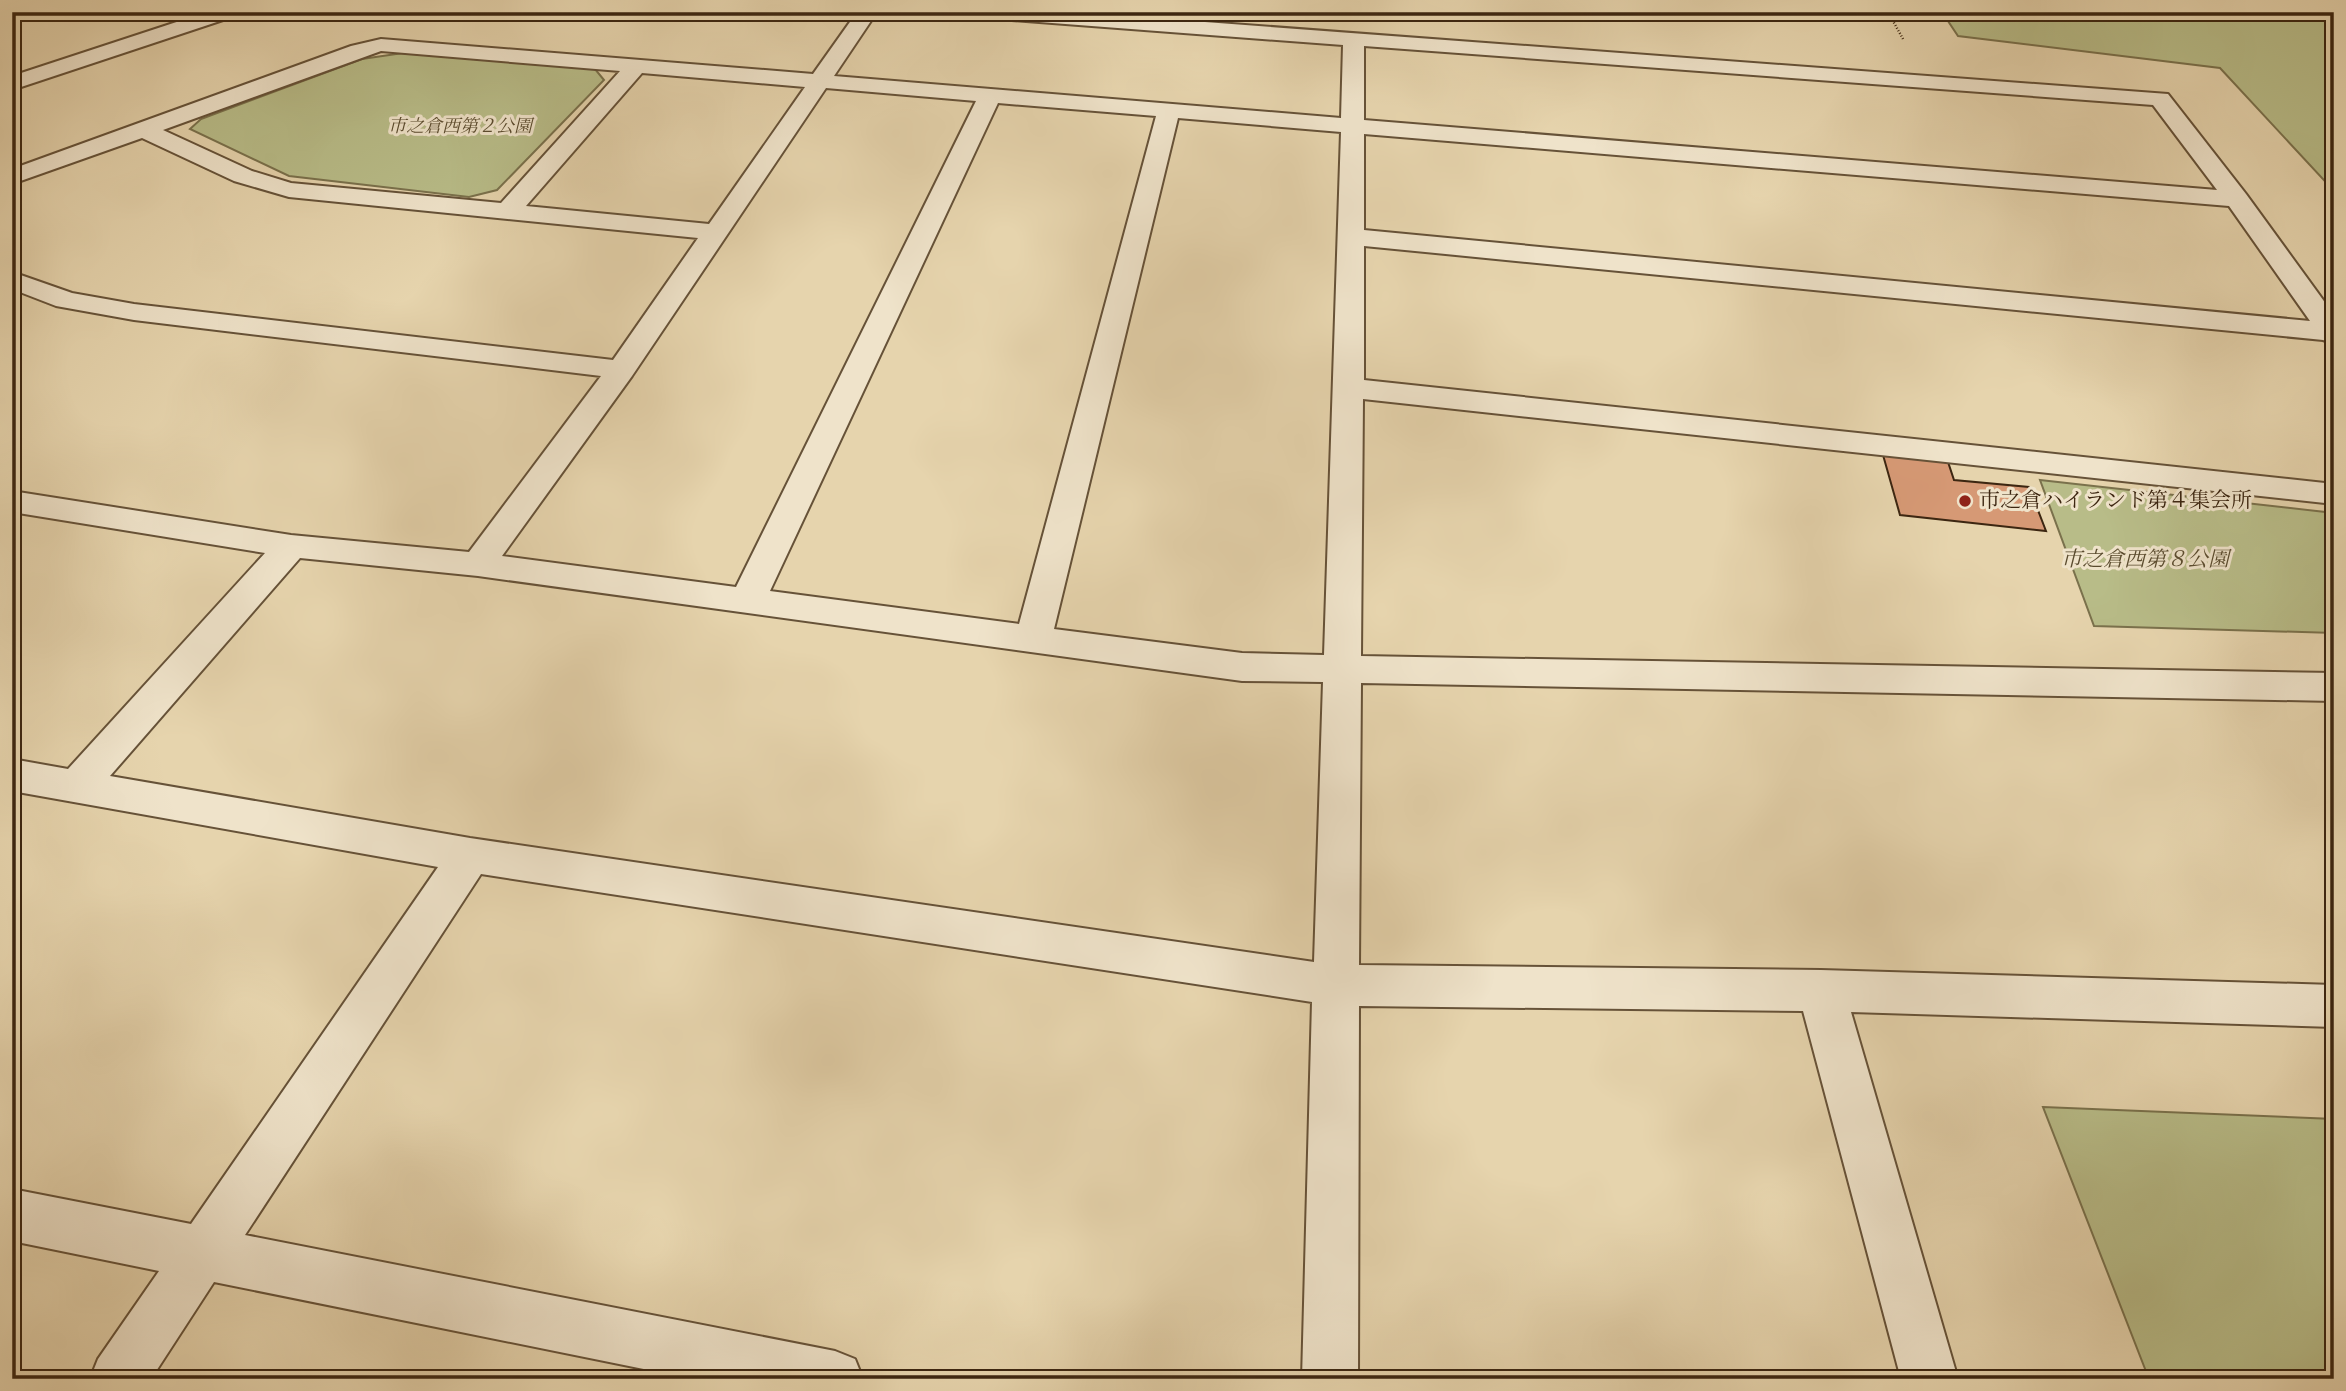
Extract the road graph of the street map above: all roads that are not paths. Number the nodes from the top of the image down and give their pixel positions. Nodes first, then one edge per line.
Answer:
1 (228, 12) edge
2 (867, 12) edge
3 (986, 12) edge
4 (1354, 39) junction
5 (637, 66) junction
6 (823, 80) junction
7 (12, 83) edge
8 (991, 94) junction
9 (1168, 110) junction
10 (1353, 124) junction
11 (143, 130) junction
12 (12, 177) edge
13 (2237, 199) junction
14 (507, 212) junction
15 (714, 232) junction
16 (1353, 237) junction
17 (12, 280) edge
18 (2333, 333) edge
19 (621, 370) junction
20 (1350, 387) junction
21 (2334, 494) edge
22 (12, 501) edge
23 (290, 546) junction
24 (478, 565) junction
25 (747, 601) junction
26 (1032, 640) junction
27 (1342, 669) junction
28 (2334, 687) edge
29 (12, 775) edge
30 (79, 785) junction
31 (470, 855) junction
32 (1333, 985) junction
33 (1821, 991) junction
34 (2334, 1006) edge
35 (12, 1214) edge
36 (203, 1255) junction
37 (118, 1379) edge
38 (835, 1379) edge
39 (1330, 1379) edge
40 (1930, 1379) edge

1 - 7 street
2 - 6 street
3 - 4 street
4 - 10 street
4 - 13 street
5 - 6 street
5 - 11 street
5 - 14 street
6 - 8 street
6 - 15 street
8 - 9 street
8 - 25 street
9 - 10 street
9 - 26 street
10 - 13 street
10 - 16 street
11 - 12 street
11 - 14 street
13 - 18 street
14 - 15 street
15 - 19 street
16 - 18 street
16 - 20 street
17 - 19 street
19 - 24 street
20 - 21 street
20 - 27 street
22 - 23 street
23 - 24 street
23 - 30 street
24 - 25 street
25 - 26 street
26 - 27 street
27 - 28 street
27 - 32 street
29 - 30 street
30 - 31 street
31 - 32 street
31 - 36 street
32 - 33 street
32 - 39 street
33 - 34 street
33 - 40 street
35 - 36 street
36 - 37 street
36 - 38 street

